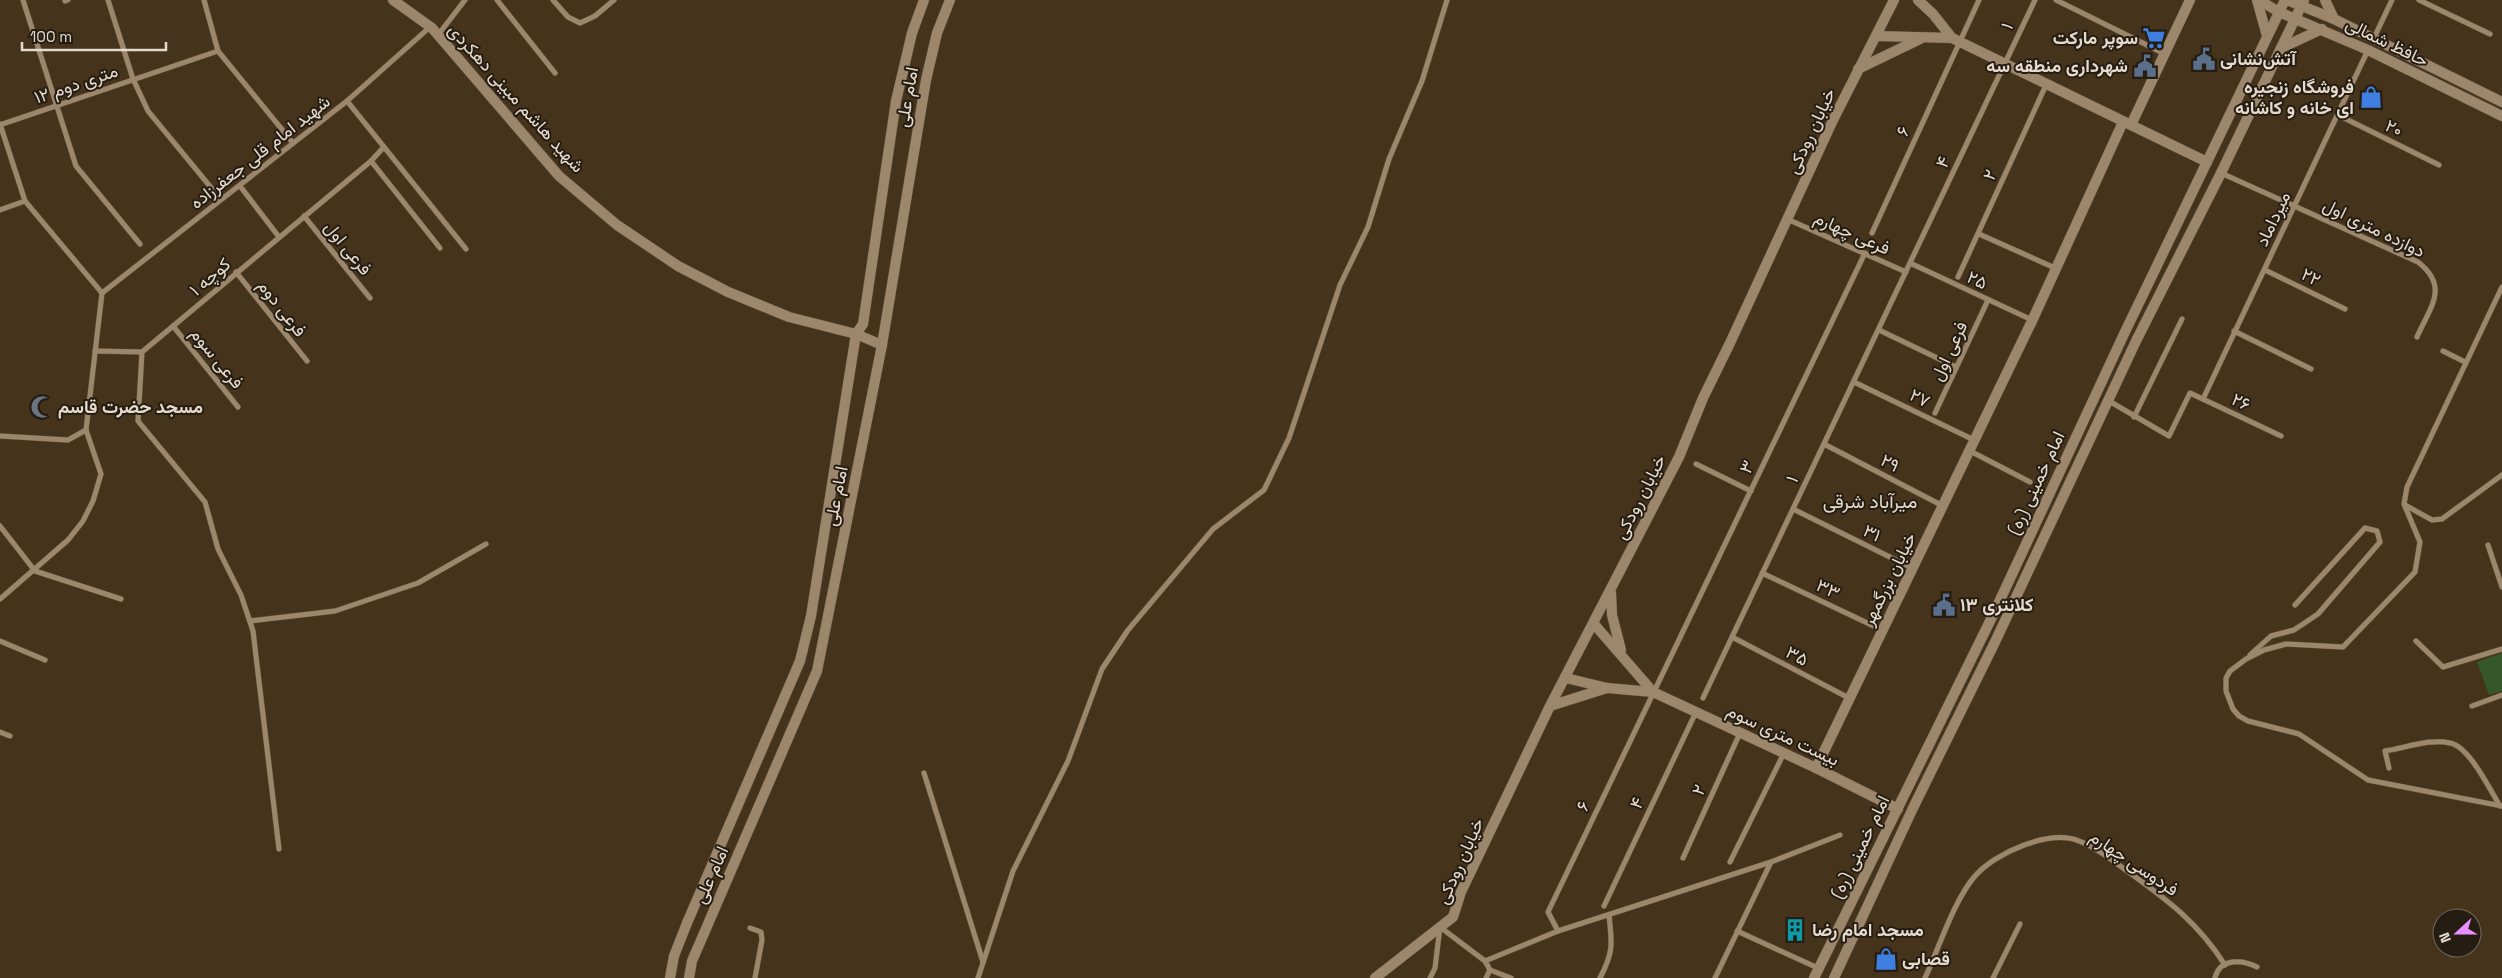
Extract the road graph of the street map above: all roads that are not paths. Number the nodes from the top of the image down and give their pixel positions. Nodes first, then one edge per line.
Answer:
1 (23, 0) edge
2 (108, 0) edge
3 (204, 0) edge
4 (393, 0) edge
5 (465, 0) edge
6 (497, 0) edge
7 (553, 0) edge
8 (614, 0) edge
9 (924, 0) edge
10 (950, 0) edge
11 (1447, 0) edge
12 (1894, 0) edge
13 (1918, 0) edge
14 (1929, 0) edge
15 (1979, 0) edge
16 (2035, 0) edge
17 (2056, 0) edge
18 (2190, 0) edge
19 (2258, 0) edge
20 (2286, 0) edge
21 (2325, 0) edge
22 (2392, 0) edge
23 (2419, 0) edge
24 (2302, 3) edge
25 (2279, 12) junction
26 (1933, 14) junction
27 (2334, 19) junction
28 (2294, 20) junction
29 (2322, 29) junction
30 (434, 31) junction
31 (2268, 34) junction
32 (2490, 34) dead end
33 (1876, 36) junction
34 (1922, 38) junction
35 (2286, 38) junction
36 (1955, 39) junction
37 (2373, 40) junction
38 (2281, 48) junction
39 (2368, 50) junction
40 (218, 51) junction
41 (2166, 54) junction
42 (2004, 64) junction
43 (1858, 69) junction
44 (555, 73) dead end
45 (134, 79) junction
46 (2046, 84) junction
47 (347, 101) junction
48 (2502, 102) edge
49 (58, 106) junction
50 (2338, 115) junction
51 (2502, 116) edge
52 (2127, 123) junction
53 (0, 124) edge
54 (293, 143) junction
55 (384, 147) junction
56 (371, 161) junction
57 (2207, 162) junction
58 (2439, 164) dead end
59 (2221, 173) junction
60 (240, 186) junction
61 (213, 190) dead end
62 (25, 201) junction
63 (2295, 206) junction
64 (0, 210) edge
65 (304, 216) junction
66 (1787, 219) junction
67 (1872, 233) dead end
68 (1979, 234) junction
69 (279, 237) junction
70 (140, 244) dead end
71 (440, 248) dead end
72 (466, 249) dead end
73 (1865, 253) junction
74 (1910, 263) junction
75 (2055, 268) junction
76 (2264, 270) junction
77 (236, 272) junction
78 (1906, 272) junction
79 (1958, 277) dead end
80 (2502, 287) edge
81 (102, 293) junction
82 (370, 298) dead end
83 (1988, 300) junction
84 (2345, 309) dead end
85 (2182, 319) dead end
86 (2032, 320) junction
87 (173, 326) junction
88 (1879, 330) junction
89 (2234, 331) junction
90 (856, 334) junction
91 (2124, 334) junction
92 (2416, 337) dead end
93 (2136, 341) junction
94 (882, 345) junction
95 (2443, 350) dead end
96 (95, 351) junction
97 (142, 352) junction
98 (307, 361) dead end
99 (2465, 362) junction
100 (1956, 367) junction
101 (2311, 369) dead end
102 (1854, 382) junction
103 (2203, 399) junction
104 (2109, 401) junction
105 (238, 408) dead end
106 (1935, 413) dead end
107 (2134, 417) junction
108 (86, 430) junction
109 (0, 436) edge
110 (2281, 436) dead end
111 (1974, 440) junction
112 (1824, 444) junction
113 (1969, 451) junction
114 (1696, 464) dead end
115 (2502, 475) edge
116 (2030, 482) dead end
117 (1750, 491) junction
118 (2404, 504) junction
119 (1943, 506) junction
120 (1793, 509) junction
121 (0, 526) edge
122 (486, 544) dead end
123 (2488, 545) dead end
124 (1913, 568) junction
125 (35, 571) junction
126 (1762, 574) junction
127 (2502, 587) edge
128 (1611, 590) junction
129 (0, 599) edge
130 (122, 599) dead end
131 (2295, 605) dead end
132 (250, 622) junction
133 (1594, 624) junction
134 (1883, 630) junction
135 (1732, 637) junction
136 (0, 641) edge
137 (2416, 641) dead end
138 (2502, 649) edge
139 (1623, 656) junction
140 (2246, 659) junction
141 (45, 660) dead end
142 (800, 661) junction
143 (818, 667) junction
144 (1566, 678) junction
145 (1608, 688) junction
146 (1653, 692) junction
147 (2502, 695) edge
148 (1703, 698) dead end
149 (1850, 698) junction
150 (1550, 706) junction
151 (2472, 706) dead end
152 (1696, 712) junction
153 (0, 732) edge
154 (1740, 733) junction
155 (10, 736) dead end
156 (1784, 753) junction
157 (1816, 768) junction
158 (2389, 768) dead end
159 (924, 773) dead end
160 (2501, 806) edge
161 (1898, 809) junction
162 (1840, 836) dead end
163 (279, 849) dead end
164 (1684, 858) dead end
165 (1730, 862) dead end
166 (1771, 862) junction
167 (1604, 906) dead end
168 (1609, 915) junction
169 (2020, 924) dead end
170 (1440, 927) junction
171 (750, 928) dead end
172 (1558, 931) junction
173 (1737, 931) junction
174 (1485, 961) junction
175 (984, 962) junction
176 (2225, 965) junction
177 (2257, 967) dead end
178 (1490, 970) junction
179 (1817, 973) edge
180 (670, 978) edge
181 (689, 978) edge
182 (755, 978) edge
183 (978, 978) edge
184 (1375, 978) edge
185 (1430, 978) edge
186 (1486, 978) edge
187 (1511, 978) edge
188 (1600, 978) edge
189 (1715, 978) edge
190 (1834, 978) edge
191 (1924, 978) edge
192 (1993, 978) edge
193 (2215, 978) edge

1 - 49 street
2 - 45 street
3 - 40 street
4 - 30 main road, شهید هاشم مبینی دهکردی
5 - 30 street, شهید امام قلی جعفرزاده
6 - 44 street
7 - 8 street
9 - 90 main road, امام علی
10 - 94 main road, امام علی
11 - 175 street
12 - 33 main road, خیابان رودکی
13 - 26 main road
14 - 26 main road
15 - 36 street
16 - 42 street, ۱
17 - 41 street
18 - 41 main road
19 - 25 main road, حافظ شمالی
19 - 31 main road
20 - 24 main road, حافظ شمالی
20 - 25 main road, امام خمینی (ره)
21 - 27 main road
22 - 37 street
23 - 32 street
24 - 27 main road, حافظ شمالی
24 - 28 main road, امام خمینی (ره)
25 - 28 main road, حافظ شمالی
25 - 31 main road, امام خمینی (ره)
26 - 36 main road
27 - 37 main road, حافظ شمالی
28 - 29 main road, حافظ شمالی
28 - 35 main road, امام خمینی (ره)
29 - 38 main road
29 - 39 main road, حافظ شمالی
30 - 47 street, شهید امام قلی جعفرزاده
30 - 90 main road, شهید هاشم مبینی دهکردی
31 - 35 main road
31 - 57 main road, امام خمینی (ره)
33 - 34 main road
33 - 43 main road, خیابان رودکی
34 - 36 main road
34 - 43 main road
35 - 38 main road, امام خمینی (ره)
36 - 42 main road
36 - 67 street, ۶
37 - 39 main road
37 - 48 main road, حافظ شمالی
38 - 59 main road, امام خمینی (ره)
39 - 50 street, میرداماد
39 - 51 main road, حافظ شمالی
40 - 45 street, ۱۲ متری دوم
40 - 54 street
41 - 52 main road, خیابان بزرگمهر
42 - 46 main road
42 - 74 street, ۴
43 - 66 main road, خیابان رودکی
45 - 49 street, ۱۲ متری دوم
45 - 61 street
46 - 52 main road
46 - 68 street, ۲
47 - 54 street, شهید امام قلی جعفرزاده
47 - 55 street
49 - 53 street, ۱۲ متری دوم
49 - 70 street
50 - 58 street, ۲۰
50 - 63 street, میرداماد
52 - 57 main road
52 - 75 main road, خیابان بزرگمهر
53 - 62 street
54 - 60 street, شهید امام قلی جعفرزاده
55 - 56 street, کوچه ۱
55 - 72 street
56 - 65 street, کوچه ۱
56 - 71 street
57 - 91 main road, امام خمینی (ره)
59 - 63 street, دوازده متری اول
59 - 93 main road, امام خمینی (ره)
60 - 69 street
60 - 81 street, شهید امام قلی جعفرزاده
62 - 64 street
62 - 81 street
63 - 76 street, میرداماد
63 - 92 street, دوازده متری اول
65 - 69 street, کوچه ۱
65 - 82 street, فرعی اول
66 - 73 street, فرعی چهارم
66 - 128 main road, خیابان رودکی
68 - 75 street
68 - 79 street, ۲
69 - 77 street, کوچه ۱
73 - 78 street, فرعی چهارم
73 - 117 street, ۳
74 - 78 street, ۴
74 - 83 street, ۲۵
75 - 86 main road, خیابان بزرگمهر
76 - 84 street, ۲۲
76 - 89 street, میرداماد
77 - 87 street, کوچه ۱
77 - 98 street, فرعی دوم
78 - 88 street, ۱
80 - 99 street
81 - 96 street
83 - 86 street, ۲۵
83 - 100 street, فرعی اول
85 - 107 street
86 - 111 main road, خیابان بزرگمهر
87 - 97 street, کوچه ۱
87 - 105 street, فرعی سوم
88 - 100 street
88 - 102 street, ۱
89 - 101 street
89 - 103 street, میرداماد
90 - 94 main road, شهید هاشم مبینی دهکردی
90 - 142 main road, امام علی
91 - 93 main road
91 - 161 main road, امام خمینی (ره)
93 - 104 main road, امام خمینی (ره)
94 - 143 main road, امام علی
95 - 99 street
96 - 97 street
96 - 108 street
97 - 132 street
99 - 118 street
100 - 106 street, فرعی اول
102 - 111 street, ۲۷
102 - 112 street, ۱
103 - 107 street, ۲۶
103 - 110 street, ۲۶
104 - 107 street
104 - 190 main road, امام خمینی (ره)
108 - 109 street
108 - 125 street
111 - 113 main road, خیابان بزرگمهر
112 - 119 street, ۲۹
112 - 120 street, ۱
113 - 116 street
113 - 119 main road, خیابان بزرگمهر
114 - 117 street
115 - 118 street
117 - 146 street, ۳
118 - 140 street
119 - 124 main road, خیابان بزرگمهر
120 - 124 street, ۳۱
120 - 126 street, ۱
121 - 125 street
122 - 132 street
123 - 127 street
124 - 134 main road, خیابان بزرگمهر
125 - 129 street
125 - 130 street
126 - 134 street, ۳۳
126 - 135 street, ۱
128 - 133 main road, خیابان رودکی
128 - 139 main road
131 - 140 street
132 - 163 street
133 - 139 main road, بیست متری سوم
133 - 144 main road, خیابان رودکی
134 - 149 main road, خیابان بزرگمهر
135 - 148 street, ۱
135 - 149 street, ۳۵
136 - 141 street
137 - 138 street
139 - 146 main road, بیست متری سوم
140 - 160 street
142 - 143 main road
142 - 180 main road, امام علی
143 - 181 main road, امام علی
144 - 145 main road, بیست متری سوم
144 - 150 main road, خیابان رودکی
145 - 146 main road, بیست متری سوم
145 - 150 main road
146 - 152 main road, بیست متری سوم
146 - 172 street, ۶
147 - 151 street
149 - 157 main road, خیابان بزرگمهر
150 - 170 main road, خیابان رودکی
152 - 154 main road, بیست متری سوم
152 - 167 street, ۴
153 - 155 street
154 - 156 main road, بیست متری سوم
154 - 164 street, ۲
156 - 157 main road, بیست متری سوم
156 - 165 street
157 - 161 main road, بیست متری سوم
158 - 160 street
159 - 175 street
161 - 179 main road, امام خمینی (ره)
162 - 166 street
166 - 168 street
166 - 173 street
168 - 172 street
168 - 188 street
169 - 192 street
170 - 174 street
170 - 184 main road, خیابان رودکی
170 - 185 street
171 - 182 street
172 - 174 street
173 - 179 street
173 - 189 street
174 - 178 street
175 - 183 street
176 - 177 street
176 - 191 street, فردوسی چهارم
176 - 193 street
178 - 186 street
178 - 187 street

